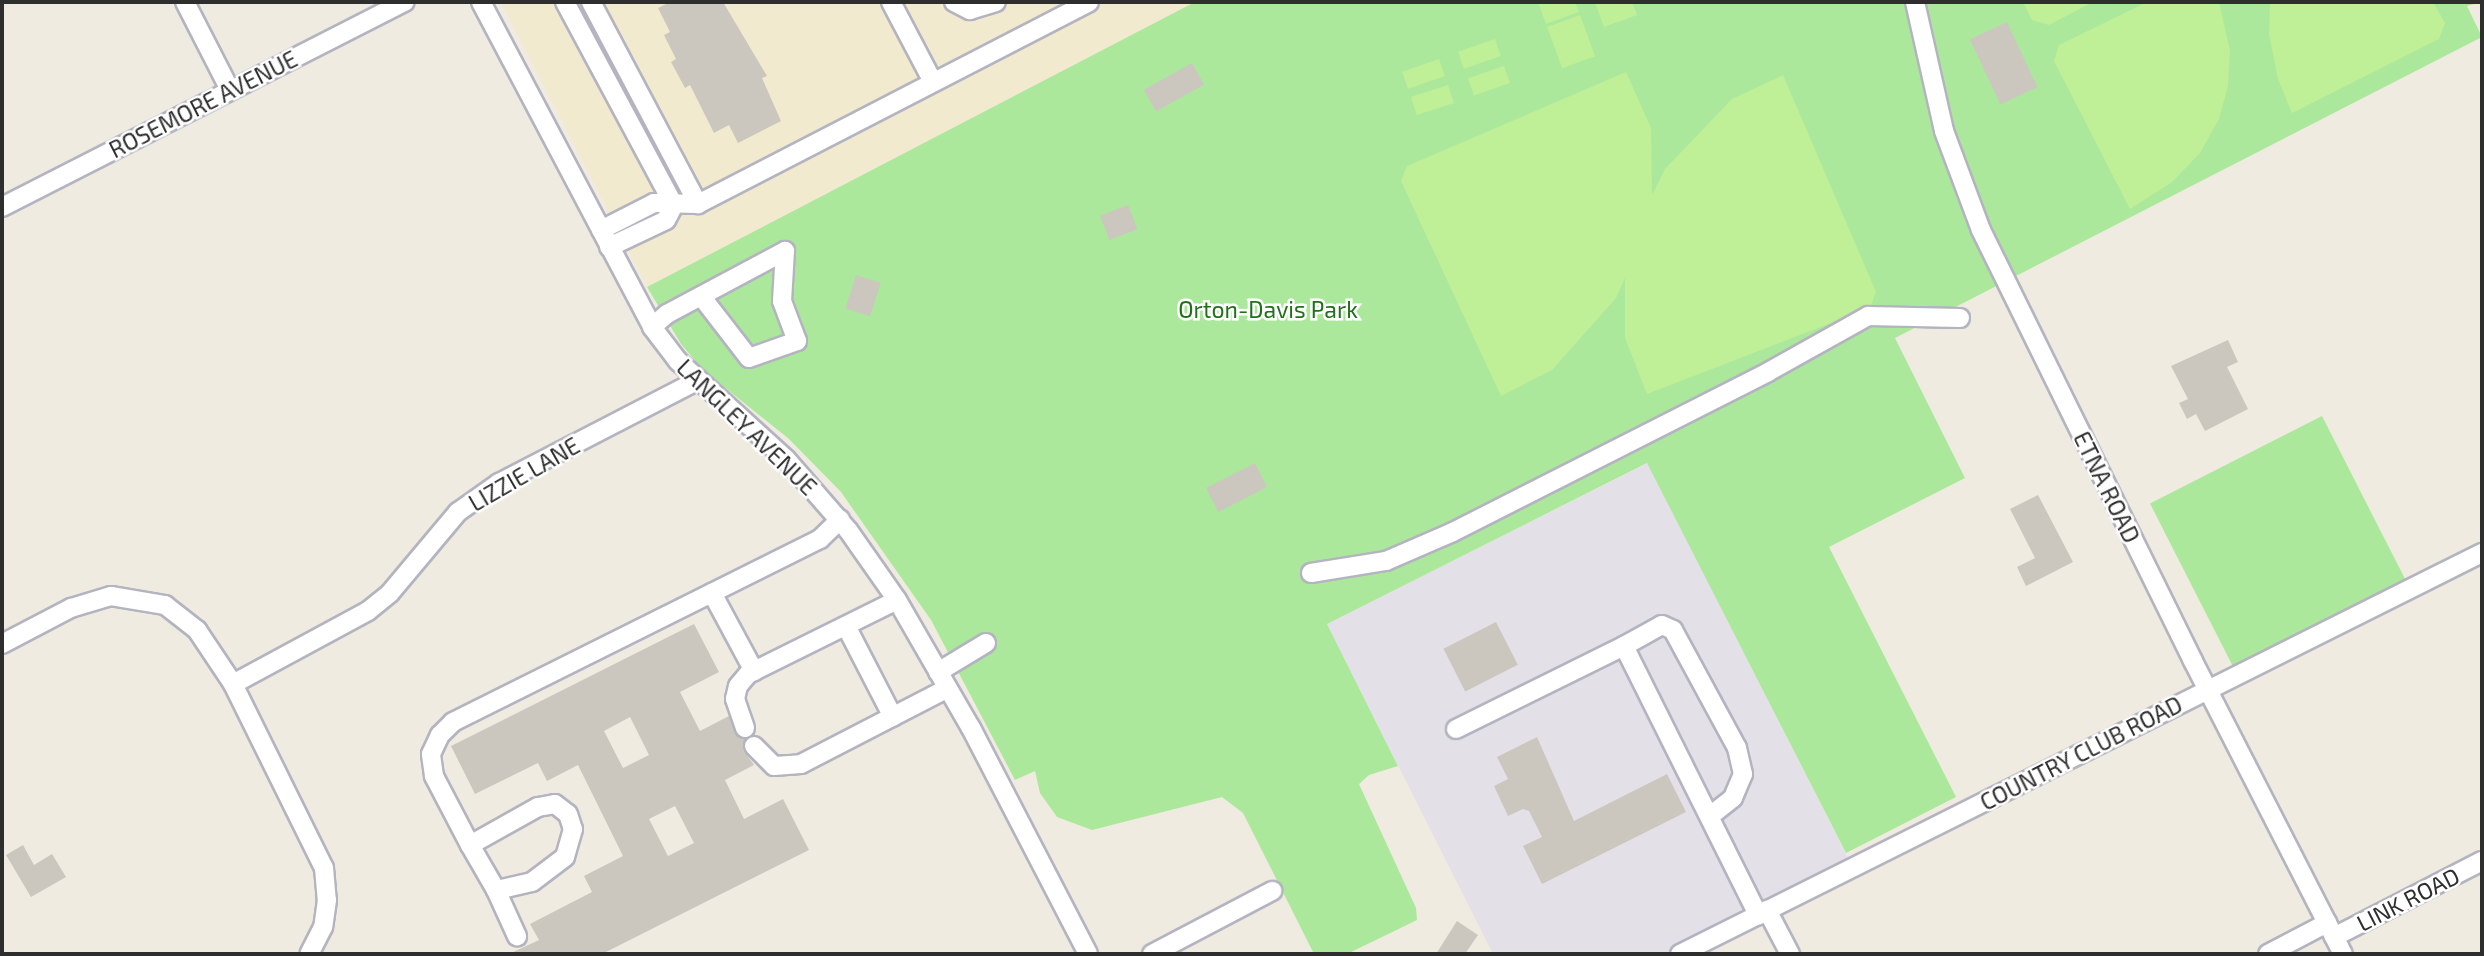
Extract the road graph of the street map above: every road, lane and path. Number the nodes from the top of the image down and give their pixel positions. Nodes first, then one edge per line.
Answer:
1 (185, 2) edge
2 (405, 2) edge
3 (481, 2) edge
4 (565, 2) edge
5 (591, 2) edge
6 (891, 2) edge
7 (954, 2) edge
8 (996, 2) edge
9 (1089, 2) edge
10 (1915, 2) edge
11 (932, 80) junction
12 (230, 90) junction
13 (698, 204) junction
14 (674, 205) junction
15 (2, 207) edge
16 (601, 230) junction
17 (609, 247) junction
18 (701, 296) junction
19 (1960, 318) dead end
20 (652, 327) junction
21 (697, 382) junction
22 (840, 520) junction
23 (2482, 553) edge
24 (1311, 573) dead end
25 (712, 593) junction
26 (897, 600) junction
27 (846, 626) junction
28 (986, 643) dead end
29 (2, 644) edge
30 (1624, 646) junction
31 (754, 671) junction
32 (938, 671) junction
33 (233, 684) junction
34 (948, 688) junction
35 (2208, 690) junction
36 (893, 717) junction
37 (745, 728) dead end
38 (1455, 729) dead end
39 (754, 746) dead end
40 (1710, 816) junction
41 (470, 845) junction
42 (2482, 861) edge
43 (496, 890) junction
44 (1272, 891) dead end
45 (1763, 913) junction
46 (2331, 930) junction
47 (517, 936) dead end
48 (309, 954) edge
49 (1088, 954) edge
50 (1152, 954) edge
51 (1680, 954) edge
52 (1790, 954) edge
53 (2268, 954) edge
54 (2343, 954) edge

1 - 12 street
2 - 12 street, ROSEMORE AVENUE
3 - 16 street, LANGLEY AVENUE
4 - 14 street
5 - 13 street
6 - 11 street
7 - 8 street
9 - 11 street
10 - 35 street, ETNA ROAD
11 - 13 street
12 - 15 street, ROSEMORE AVENUE
13 - 14 street
14 - 16 street
14 - 17 street
16 - 17 street, LANGLEY AVENUE
17 - 20 street, LANGLEY AVENUE
18 - 18 street
18 - 20 street
19 - 24 street
20 - 21 street, LANGLEY AVENUE
21 - 22 street, LANGLEY AVENUE
21 - 33 street, LIZZIE LANE
22 - 25 street
22 - 26 street, LANGLEY AVENUE
23 - 35 street, COUNTRY CLUB ROAD
25 - 31 street
25 - 41 street
26 - 27 street
26 - 32 street, LANGLEY AVENUE
27 - 31 street
27 - 36 street
28 - 32 street
29 - 33 street
30 - 38 street
30 - 40 street
30 - 40 street
31 - 37 street
32 - 34 street, LANGLEY AVENUE
33 - 48 street
34 - 36 street
34 - 49 street, LANGLEY AVENUE
35 - 45 street, COUNTRY CLUB ROAD
35 - 46 street, ETNA ROAD
36 - 39 street
40 - 45 street
41 - 43 street
41 - 43 street
42 - 46 street, LINK ROAD
43 - 47 street
44 - 50 street
45 - 51 street, COUNTRY CLUB ROAD
45 - 52 street
46 - 53 street, LINK ROAD
46 - 54 street, ETNA ROAD

